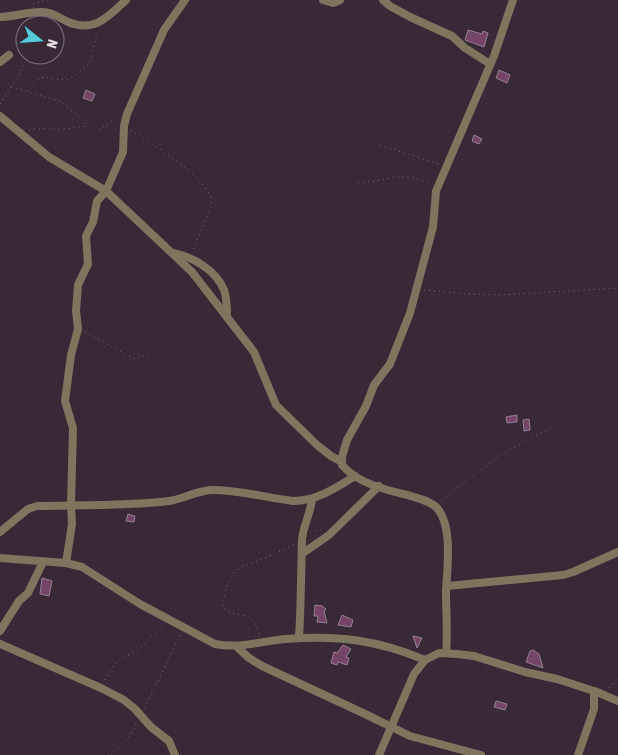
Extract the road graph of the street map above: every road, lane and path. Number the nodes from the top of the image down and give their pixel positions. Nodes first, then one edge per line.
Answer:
1 (126, 0) edge
2 (185, 0) edge
3 (322, 0) edge
4 (340, 0) edge
5 (383, 0) edge
6 (513, 0) edge
7 (0, 17) edge
8 (99, 21) junction
9 (9, 55) dead end
10 (0, 62) edge
11 (490, 64) junction
12 (23, 65) edge
13 (11, 87) junction
14 (28, 91) junction
15 (0, 104) edge
16 (0, 116) edge
17 (125, 122) junction
18 (88, 126) junction
19 (18, 132) junction
20 (380, 146) dead end
21 (447, 165) junction
22 (358, 182) dead end
23 (438, 186) junction
24 (106, 191) junction
25 (173, 253) junction
26 (189, 258) junction
27 (618, 288) edge
28 (418, 289) junction
29 (228, 317) junction
30 (78, 329) junction
31 (148, 354) dead end
32 (557, 425) dead end
33 (342, 462) junction
34 (355, 476) junction
35 (379, 486) junction
36 (312, 499) junction
37 (71, 505) junction
38 (436, 506) junction
39 (341, 524) junction
40 (304, 531) junction
41 (0, 532) edge
42 (302, 541) junction
43 (618, 552) edge
44 (303, 553) junction
45 (0, 558) edge
46 (43, 562) junction
47 (66, 563) junction
48 (447, 586) junction
49 (167, 619) junction
50 (183, 628) junction
51 (0, 631) edge
52 (299, 638) junction
53 (261, 643) junction
54 (0, 644) edge
55 (237, 647) junction
56 (446, 653) junction
57 (425, 660) junction
58 (618, 677) edge
59 (101, 688) junction
60 (594, 691) junction
61 (603, 694) junction
62 (618, 700) edge
63 (139, 714) junction
64 (392, 727) junction
65 (111, 755) edge
66 (175, 755) edge
67 (379, 755) edge
68 (481, 755) edge
69 (578, 755) edge

1 - 8 street
2 - 17 street
3 - 4 street
5 - 11 street
6 - 11 street
7 - 8 street
8 - 14 path
9 - 10 street
11 - 21 street
12 - 13 path
13 - 14 path
13 - 15 path
14 - 18 path
16 - 19 street
17 - 18 path
17 - 24 street
17 - 26 path
18 - 19 path
19 - 24 street
20 - 21 path
21 - 23 street
22 - 23 path
23 - 28 street
24 - 25 street
24 - 30 street
25 - 26 street
25 - 29 street
26 - 29 street
27 - 28 path
28 - 33 street
29 - 33 street
30 - 31 path
30 - 37 street
32 - 38 path
33 - 34 street
34 - 35 street
34 - 36 street
35 - 38 street
35 - 39 street
36 - 37 street
36 - 40 street
37 - 41 street
37 - 47 street
38 - 48 street
39 - 40 path
39 - 44 street
40 - 42 street
42 - 44 street
42 - 53 path
43 - 48 street
44 - 52 street
45 - 46 street
46 - 47 street
46 - 51 street
47 - 49 street
48 - 56 street
49 - 50 street
49 - 59 path
50 - 55 street
50 - 63 path
52 - 53 street
52 - 57 street
53 - 55 street
54 - 59 street
55 - 64 street
56 - 57 street
56 - 60 street
57 - 64 street
58 - 61 path
59 - 63 street
60 - 61 street
60 - 69 street
61 - 62 street
63 - 65 path
63 - 66 street
64 - 67 street
64 - 68 street

